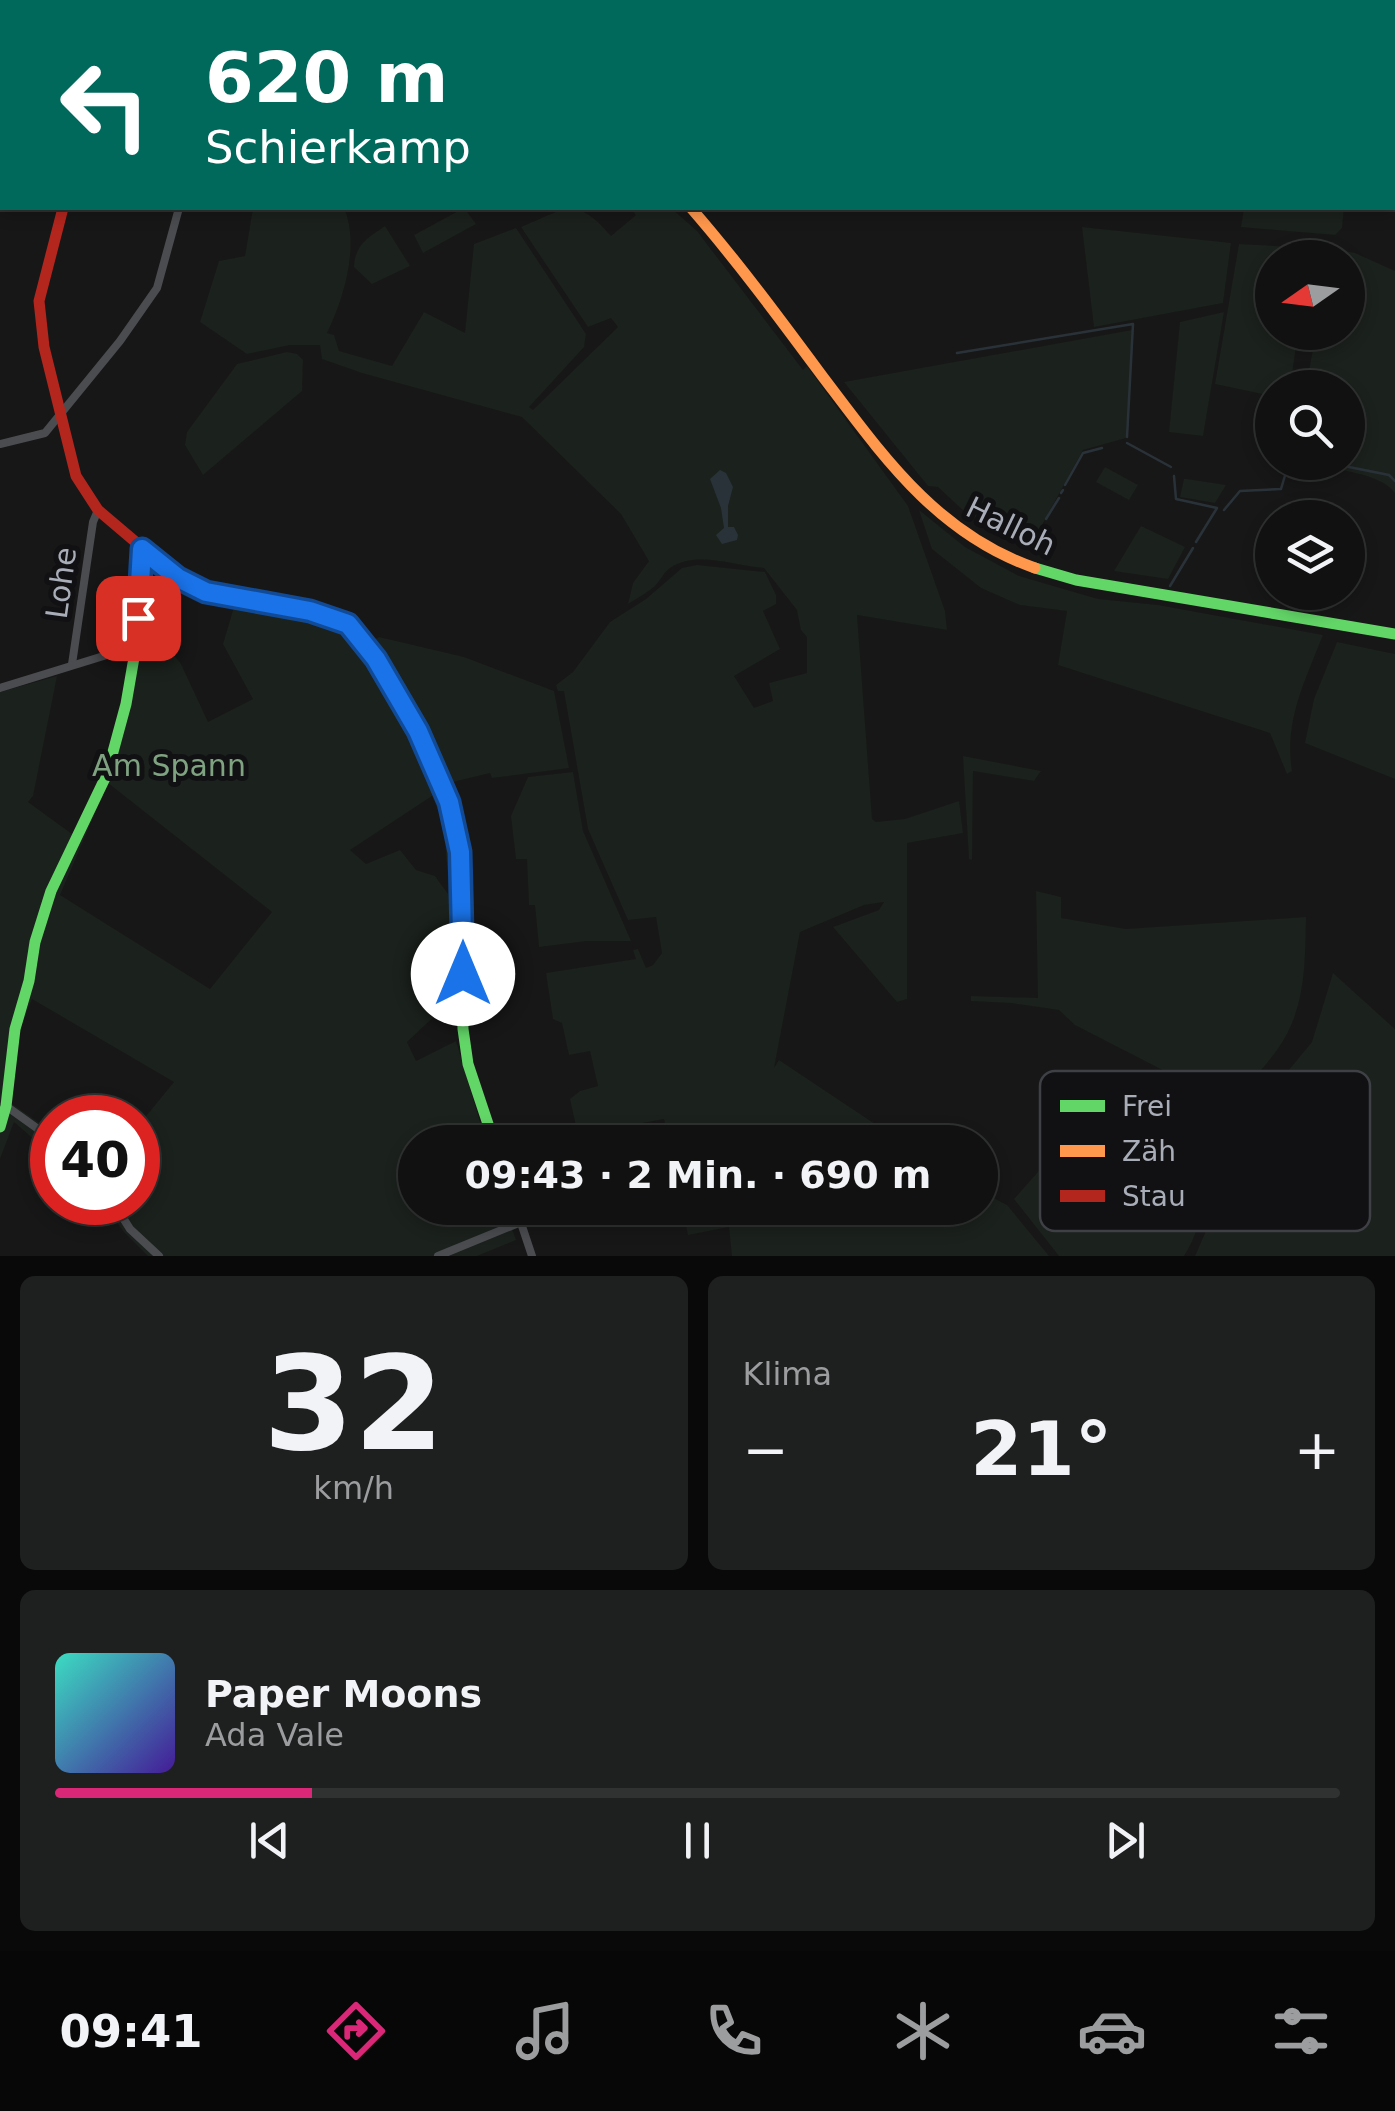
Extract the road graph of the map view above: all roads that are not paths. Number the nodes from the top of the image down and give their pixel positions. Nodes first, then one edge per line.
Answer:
1 (62, 210) edge
2 (178, 210) edge
3 (693, 210) edge
4 (60, 417) junction
5 (0, 444) edge
6 (98, 510) junction
7 (142, 549) junction
8 (1395, 634) edge
9 (136, 646) junction
10 (72, 664) junction
11 (0, 688) edge
12 (6, 1106) junction
13 (30, 1123) edge
14 (488, 1125) edge
15 (0, 1127) edge
16 (128, 1225) edge
17 (514, 1225) edge
18 (522, 1225) edge
19 (159, 1256) edge
20 (438, 1256) edge
21 (532, 1256) edge

1 - 4 street
2 - 4 street
3 - 8 street, Halloh
4 - 5 street
4 - 6 street
6 - 7 street
6 - 10 street, Lohe
7 - 9 street
7 - 14 street
9 - 10 street
9 - 12 street
10 - 11 street
12 - 13 street
12 - 15 street
16 - 19 street
17 - 20 street
18 - 21 street

